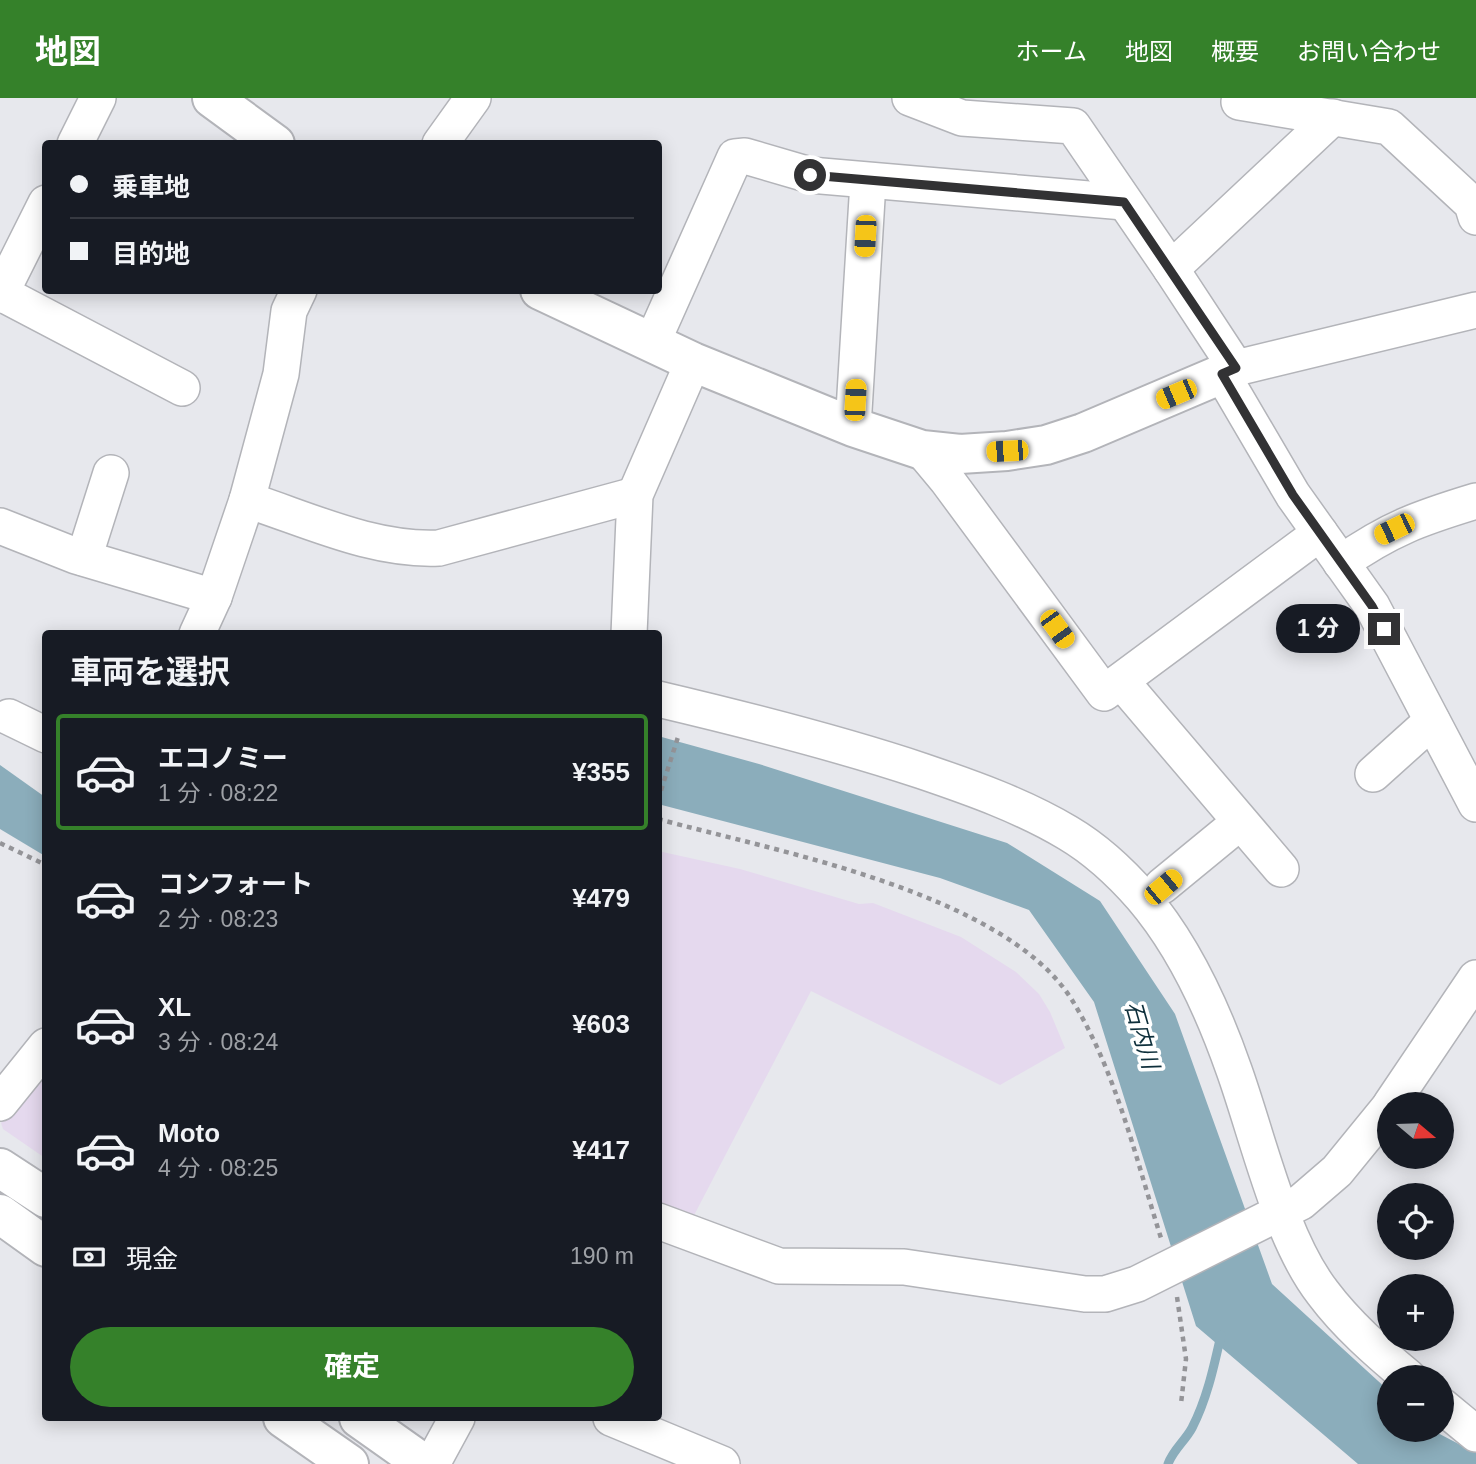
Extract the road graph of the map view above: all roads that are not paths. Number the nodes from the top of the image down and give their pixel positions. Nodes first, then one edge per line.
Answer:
1 (98, 98) edge
2 (212, 98) edge
3 (473, 98) edge
4 (910, 98) edge
5 (1239, 102) dead end
6 (1333, 117) junction
7 (77, 140) edge
8 (270, 140) edge
9 (443, 140) edge
10 (868, 181) junction
11 (1124, 202) junction
12 (42, 212) edge
13 (1476, 217) edge
14 (1171, 269) junction
15 (0, 294) edge
16 (297, 294) edge
17 (548, 294) edge
18 (1476, 310) edge
19 (652, 343) junction
20 (693, 362) junction
21 (1229, 371) junction
22 (181, 388) dead end
23 (853, 427) junction
24 (922, 450) junction
25 (111, 474) dead end
26 (635, 495) junction
27 (247, 499) junction
28 (1476, 501) edge
29 (0, 526) edge
30 (1320, 533) junction
31 (84, 558) junction
32 (1341, 563) junction
33 (214, 597) junction
34 (199, 630) edge
35 (629, 630) edge
36 (1121, 681) junction
37 (662, 700) edge
38 (9, 717) dead end
39 (1432, 721) junction
40 (42, 733) edge
41 (1373, 774) dead end
42 (1476, 804) edge
43 (1240, 822) junction
44 (1281, 869) dead end
45 (1163, 887) dead end
46 (1476, 978) edge
47 (42, 1051) edge
48 (1399, 1092) edge
49 (0, 1103) edge
50 (1377, 1120) edge
51 (0, 1168) edge
52 (42, 1195) edge
53 (0, 1214) edge
54 (1275, 1217) junction
55 (662, 1222) edge
56 (42, 1244) edge
57 (1394, 1365) edge
58 (1454, 1416) edge
59 (287, 1421) edge
60 (363, 1421) edge
61 (455, 1421) edge
62 (618, 1421) edge
63 (1476, 1434) edge
64 (349, 1464) edge
65 (424, 1464) edge
66 (432, 1464) edge
67 (722, 1464) edge

1 - 7 street
2 - 8 street
3 - 9 street
4 - 11 street
5 - 6 street
6 - 13 street
6 - 14 street
10 - 11 street
10 - 19 street
10 - 23 street
11 - 14 street
12 - 15 street
14 - 21 street
15 - 22 street
16 - 27 street
17 - 19 street
18 - 21 street
19 - 20 street
20 - 23 street
20 - 26 street
21 - 24 street
21 - 30 street
23 - 24 street
24 - 36 street
25 - 31 street
26 - 27 street
26 - 35 street
27 - 33 street
28 - 32 street
29 - 31 street
30 - 32 street
30 - 36 street
31 - 33 street
32 - 39 street
33 - 34 street
36 - 43 street
37 - 54 street
38 - 40 street
39 - 41 street
39 - 42 street
43 - 44 street
43 - 45 street
46 - 48 street
47 - 49 street
50 - 54 street
51 - 52 street
53 - 56 street
54 - 55 street
54 - 57 street
58 - 63 street
59 - 64 street
60 - 65 street
61 - 66 street
62 - 67 street

